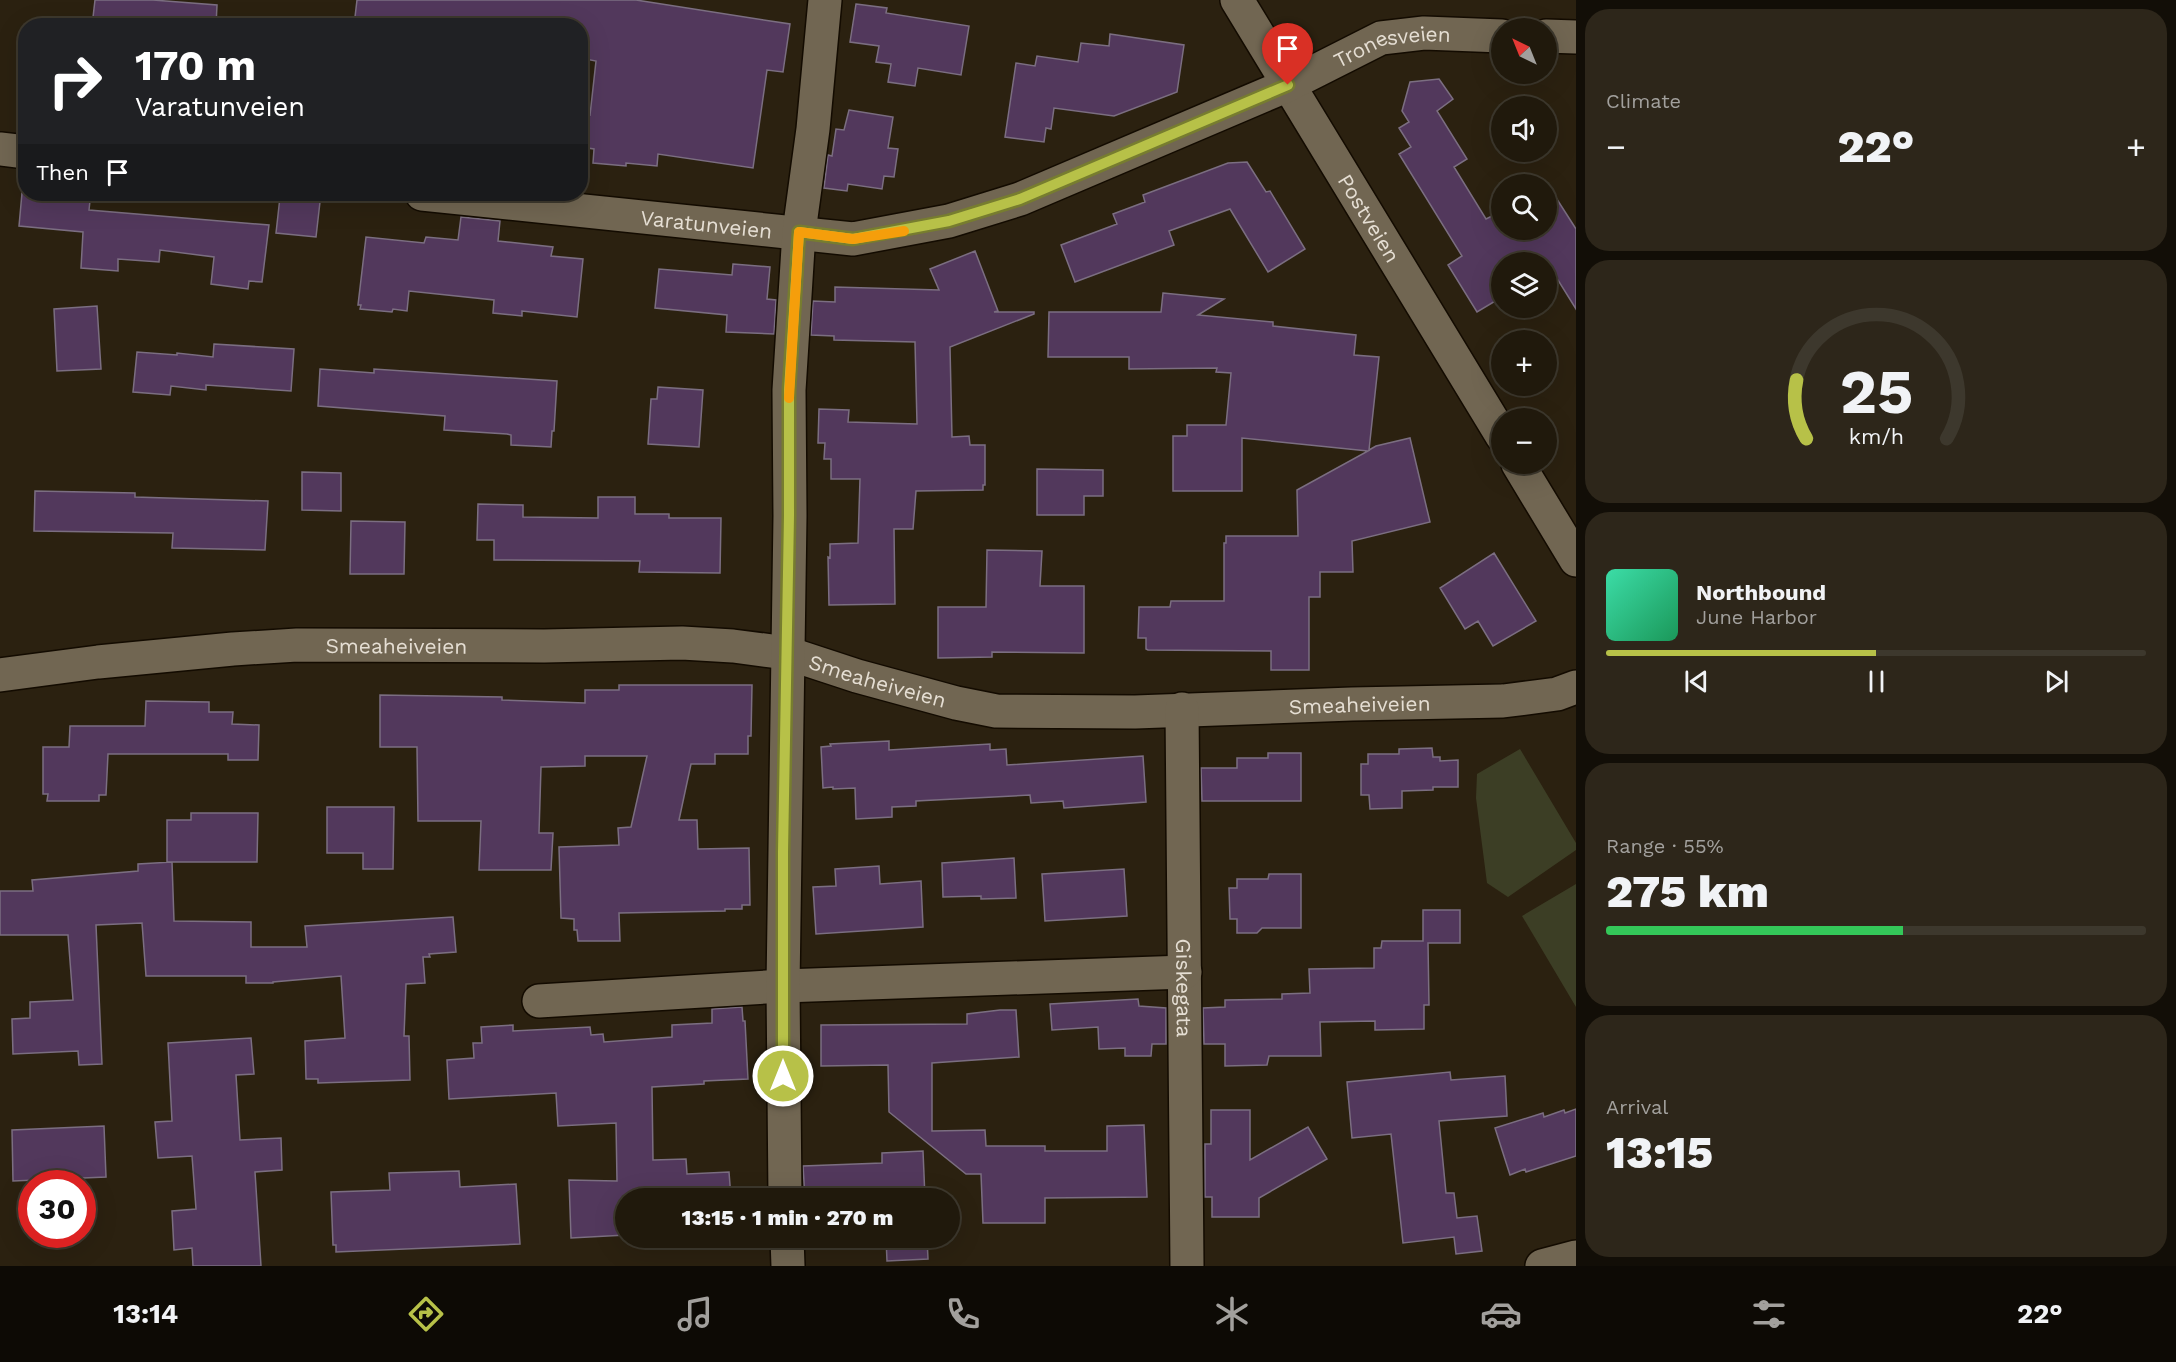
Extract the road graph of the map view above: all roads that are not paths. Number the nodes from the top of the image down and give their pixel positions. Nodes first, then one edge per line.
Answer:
1 (825, 0) edge
2 (1237, 0) edge
3 (1491, 36) edge
4 (1557, 36) edge
5 (1576, 37) edge
6 (1288, 85) junction
7 (0, 149) edge
8 (18, 151) edge
9 (483, 201) edge
10 (799, 232) junction
11 (1491, 418) edge
12 (1524, 474) edge
13 (1576, 560) edge
14 (787, 653) junction
15 (0, 675) edge
16 (1576, 687) edge
17 (1182, 709) junction
18 (1185, 972) junction
19 (783, 986) junction
20 (539, 1001) dead end
21 (785, 1188) edge
22 (787, 1248) edge
23 (1576, 1257) edge
24 (788, 1266) edge
25 (1187, 1266) edge
26 (1542, 1266) edge

1 - 10 street
2 - 6 street, Postveien
3 - 6 street, Tronesveien
4 - 5 street
6 - 10 street, Varatunveien
6 - 11 street, Postveien
7 - 8 street
9 - 10 street, Varatunveien
10 - 14 street
12 - 13 street
14 - 15 street, Smeaheiveien
14 - 17 street, Smeaheiveien
14 - 19 street
16 - 17 street, Smeaheiveien
17 - 18 street, Giskegata
18 - 19 street
18 - 25 street, Giskegata
19 - 20 street
19 - 21 street
22 - 24 street
23 - 26 street

